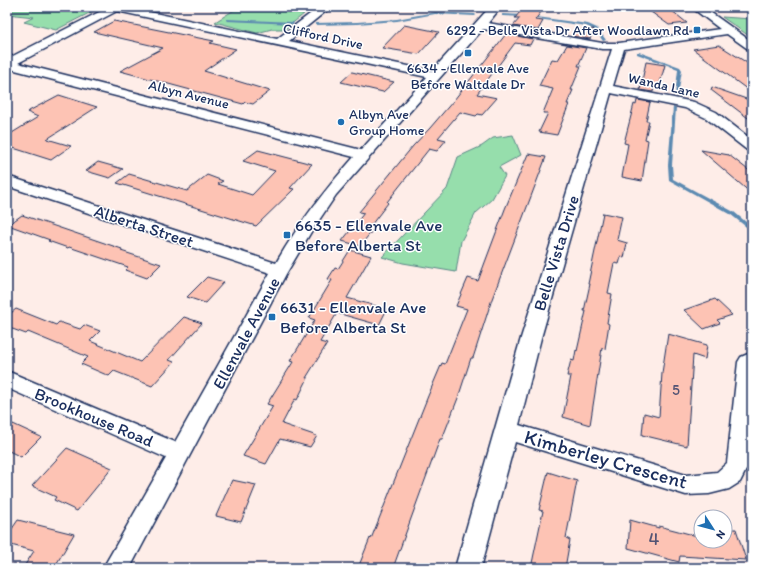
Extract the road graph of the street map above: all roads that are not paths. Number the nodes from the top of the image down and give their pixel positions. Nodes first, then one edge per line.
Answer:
1 (113, 7) edge
2 (157, 7) edge
3 (326, 7) edge
4 (496, 7) edge
5 (696, 7) edge
6 (144, 14) junction
7 (481, 25) junction
8 (728, 31) junction
9 (280, 42) junction
10 (619, 46) junction
11 (752, 47) edge
12 (7, 64) edge
13 (435, 75) junction
14 (606, 88) junction
15 (752, 147) edge
16 (364, 155) junction
17 (7, 181) edge
18 (280, 270) junction
19 (748, 362) dead end
20 (7, 379) edge
21 (507, 430) junction
22 (180, 454) junction
23 (116, 568) edge
24 (468, 568) edge

1 - 6 street, Clifford Drive
1 - 12 street
2 - 6 street
3 - 9 street
4 - 7 street, Ellenvale Avenue
5 - 8 street
6 - 9 street, Clifford Drive
7 - 10 street
7 - 13 street, Ellenvale Avenue
8 - 10 street
8 - 11 street
9 - 13 street, Clifford Drive
10 - 14 street, Belle Vista Drive
12 - 16 street, Albyn Avenue
13 - 16 street, Ellenvale Avenue
14 - 15 street, Wanda Lane
14 - 21 street, Belle Vista Drive
16 - 18 street, Ellenvale Avenue
17 - 18 street, Alberta Street
18 - 22 street, Ellenvale Avenue
19 - 21 street, Kimberley Crescent
20 - 22 street, Brookhouse Road
21 - 24 street, Belle Vista Drive
22 - 23 street, Ellenvale Avenue

